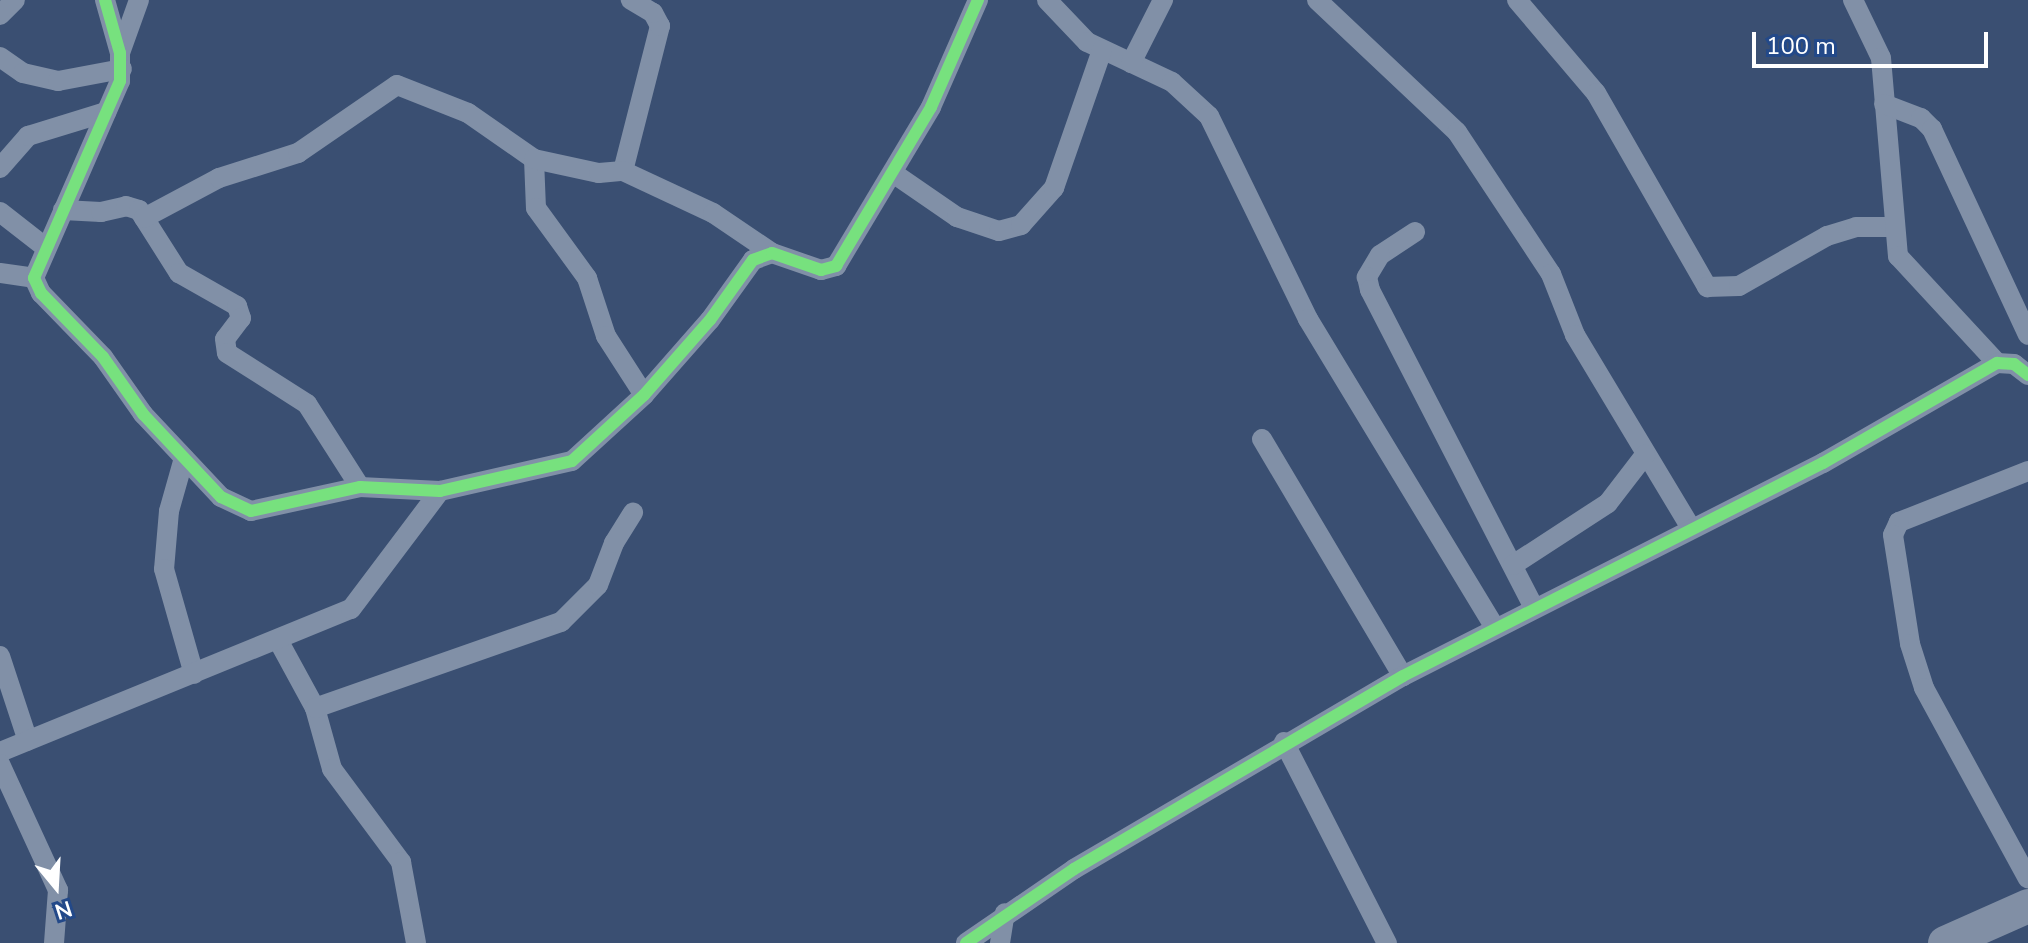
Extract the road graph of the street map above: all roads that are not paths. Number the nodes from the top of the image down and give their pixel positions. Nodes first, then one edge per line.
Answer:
1 (15, 0) edge
2 (105, 0) edge
3 (139, 0) edge
4 (631, 0) edge
5 (978, 0) edge
6 (1047, 0) edge
7 (1163, 0) edge
8 (1317, 0) edge
9 (1517, 0) edge
10 (1853, 0) edge
11 (0, 15) edge
12 (1102, 50) junction
13 (0, 57) edge
14 (121, 61) junction
15 (1131, 63) junction
16 (1884, 104) junction
17 (106, 112) junction
18 (534, 159) junction
19 (0, 168) edge
20 (623, 171) junction
21 (893, 173) junction
22 (63, 210) junction
23 (0, 212) edge
24 (144, 218) junction
25 (1891, 227) junction
26 (1415, 232) dead end
27 (46, 248) junction
28 (772, 253) junction
29 (0, 273) edge
30 (34, 278) junction
31 (2028, 335) edge
32 (1997, 363) junction
33 (2027, 372) edge
34 (644, 395) junction
35 (1262, 439) dead end
36 (1645, 455) junction
37 (184, 458) junction
38 (2028, 471) edge
39 (360, 487) junction
40 (440, 491) junction
41 (633, 513) dead end
42 (1691, 528) junction
43 (1513, 565) junction
44 (1534, 608) junction
45 (1495, 628) junction
46 (278, 640) junction
47 (0, 656) edge
48 (194, 674) junction
49 (1403, 676) junction
50 (315, 708) junction
51 (28, 741) junction
52 (1284, 742) junction
53 (0, 752) edge
54 (0, 764) edge
55 (2028, 879) edge
56 (2028, 906) edge
57 (1005, 913) junction
58 (54, 943) edge
59 (416, 943) edge
60 (966, 943) edge
61 (1000, 943) edge
62 (1387, 943) edge
63 (1945, 943) edge

1 - 11 street
2 - 14 street
3 - 14 street
4 - 20 street
5 - 21 street
6 - 12 street
7 - 15 street
8 - 36 street
9 - 25 street
10 - 16 street
12 - 15 street
12 - 21 street
13 - 14 street
14 - 17 street
15 - 45 street
16 - 25 street
16 - 31 street
17 - 19 street
17 - 22 street
18 - 20 street
18 - 24 street
18 - 34 street
20 - 28 street
21 - 28 street
22 - 24 street
22 - 27 street
23 - 27 street
24 - 39 street
25 - 32 street
26 - 43 street
27 - 30 street
28 - 34 street
29 - 30 street
30 - 37 street
32 - 33 street
32 - 42 street
34 - 40 street
35 - 49 street
36 - 42 street
36 - 43 street
37 - 39 street
37 - 48 street
38 - 55 street
39 - 40 street
40 - 46 street
41 - 50 street
42 - 44 street
43 - 44 street
44 - 45 street
45 - 49 street
46 - 48 street
46 - 50 street
47 - 51 street
48 - 51 street
49 - 52 street
50 - 59 street
51 - 53 street
52 - 57 street
52 - 62 street
54 - 58 street
56 - 63 highway
57 - 60 street
57 - 61 street

